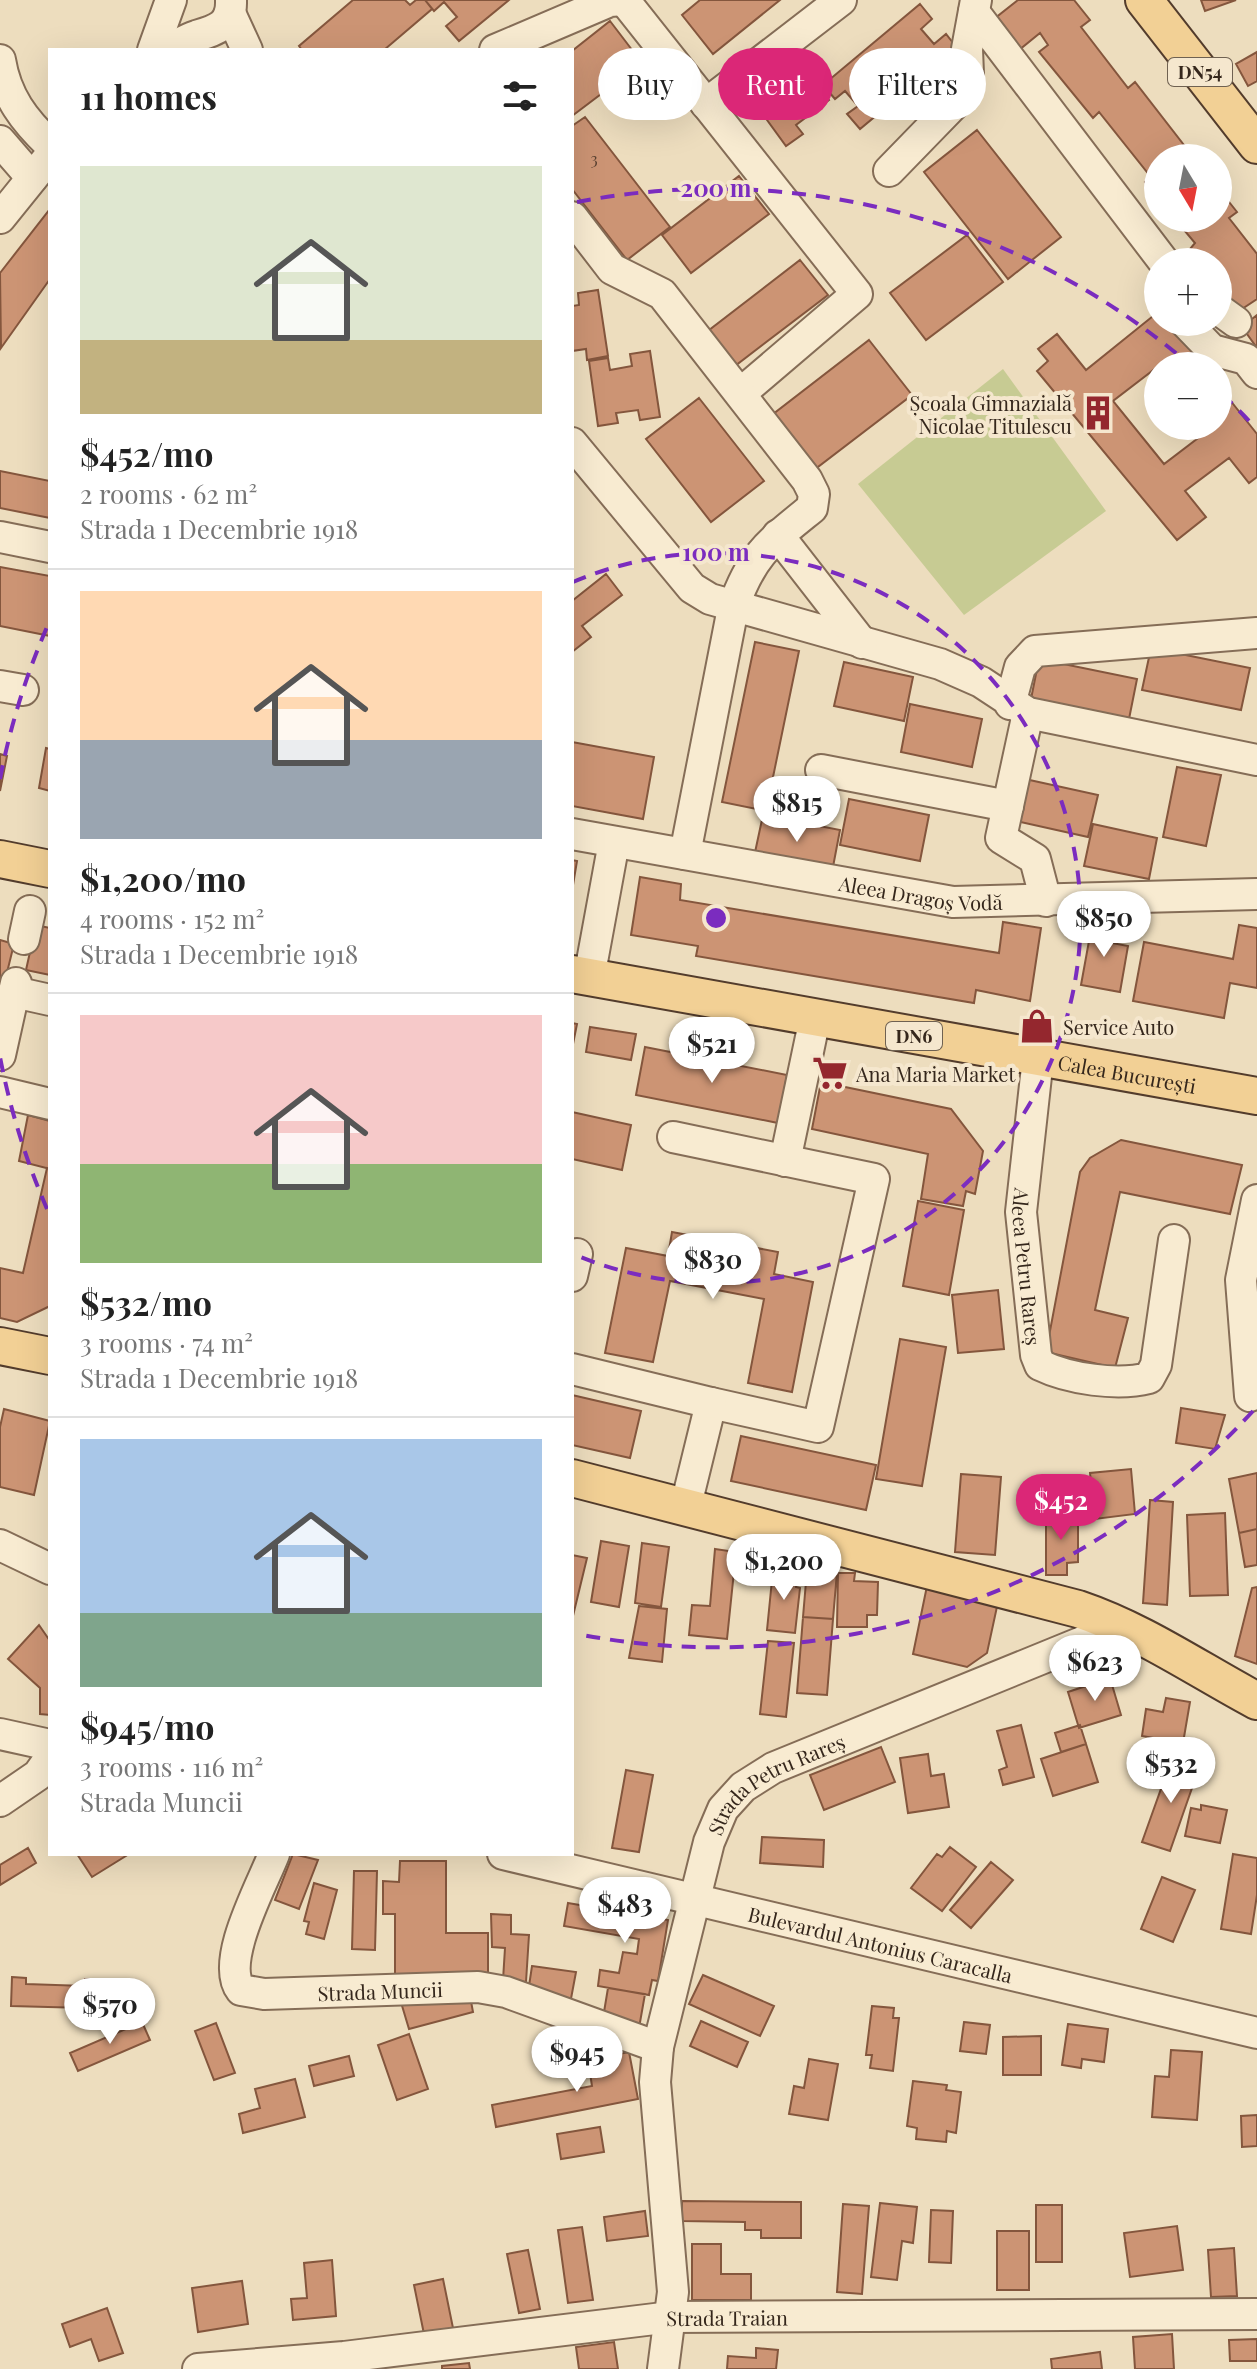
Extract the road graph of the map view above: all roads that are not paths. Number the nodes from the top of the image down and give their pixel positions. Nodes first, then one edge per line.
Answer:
1 (623, 0) edge
2 (841, 0) edge
3 (1144, 0) edge
4 (171, 4) edge
5 (975, 6) edge
6 (223, 15) edge
7 (154, 48) edge
8 (170, 48) edge
9 (243, 48) edge
10 (500, 48) edge
11 (0, 60) edge
12 (706, 104) junction
13 (0, 141) edge
14 (48, 143) edge
15 (1257, 145) edge
16 (41, 167) edge
17 (889, 171) dead end
18 (0, 218) edge
19 (574, 220) edge
20 (1154, 248) edge
21 (1198, 336) edge
22 (1257, 373) edge
23 (741, 393) junction
24 (574, 445) edge
25 (778, 535) junction
26 (0, 537) edge
27 (48, 547) edge
28 (733, 608) junction
29 (1257, 633) edge
30 (862, 643) junction
31 (1019, 709) junction
32 (1257, 760) edge
33 (821, 770) dead end
34 (1008, 806) junction
35 (574, 834) edge
36 (614, 842) junction
37 (685, 854) junction
38 (0, 859) edge
39 (48, 869) edge
40 (1257, 894) edge
41 (1046, 901) junction
42 (580, 976) edge
43 (48, 999) edge
44 (815, 1018) junction
45 (0, 1055) edge
46 (1038, 1058) junction
47 (0, 1092) edge
48 (1257, 1096) edge
49 (48, 1104) edge
50 (673, 1137) dead end
51 (785, 1161) junction
52 (1257, 1200) edge
53 (1174, 1240) dead end
54 (1249, 1279) edge
55 (0, 1346) edge
56 (48, 1356) edge
57 (574, 1369) edge
58 (1250, 1396) dead end
59 (711, 1403) junction
60 (574, 1478) edge
61 (686, 1505) junction
62 (0, 1545) edge
63 (48, 1568) edge
64 (1124, 1625) junction
65 (1257, 1701) edge
66 (0, 1734) edge
67 (48, 1745) edge
68 (48, 1761) edge
69 (0, 1801) edge
70 (273, 1856) edge
71 (511, 1856) edge
72 (696, 1902) junction
73 (1257, 2033) edge
74 (658, 2047) junction
75 (1257, 2314) edge
76 (671, 2317) junction
77 (198, 2369) edge
78 (663, 2369) edge

1 - 10 street
1 - 12 street
2 - 12 street
3 - 15 main road, DN54
4 - 6 street
4 - 7 street
5 - 17 street
5 - 20 street
6 - 8 street
6 - 9 street
11 - 14 street
12 - 23 street
13 - 16 street
16 - 18 street
19 - 23 street
21 - 22 street
23 - 25 street
24 - 28 street
25 - 28 street
25 - 30 street
26 - 27 street
28 - 30 street
28 - 37 street
29 - 31 street
30 - 31 street
31 - 32 street
31 - 34 street
33 - 34 street
34 - 41 street
35 - 36 street, Aleea Dragoș Vodă
36 - 37 street, Aleea Dragoș Vodă
36 - 42 street
37 - 41 street, Aleea Dragoș Vodă
38 - 39 main road
40 - 41 street, Aleea Dragoș Vodă
42 - 44 main road, Calea București / DN6
43 - 45 street
44 - 46 main road, Calea București / DN6
44 - 51 street
46 - 48 main road, Calea București / DN6
46 - 53 street, Aleea Petru Rareș
47 - 49 street
50 - 51 street
51 - 59 street
52 - 54 street
54 - 58 street
55 - 56 main road
57 - 59 street
59 - 61 street
60 - 61 main road
61 - 64 main road
62 - 63 street
64 - 65 main road
64 - 72 street, Strada Petru Rareș
66 - 67 street
68 - 69 street
70 - 74 street, Strada Muncii
71 - 72 street, Bulevardul Antonius Caracalla
72 - 73 street, Bulevardul Antonius Caracalla
72 - 74 street, Strada Petru Rareș
74 - 76 street, Strada Petru Rareș
75 - 76 street, Strada Traian
76 - 77 street, Strada Traian
76 - 78 street, Strada Petru Rareș

